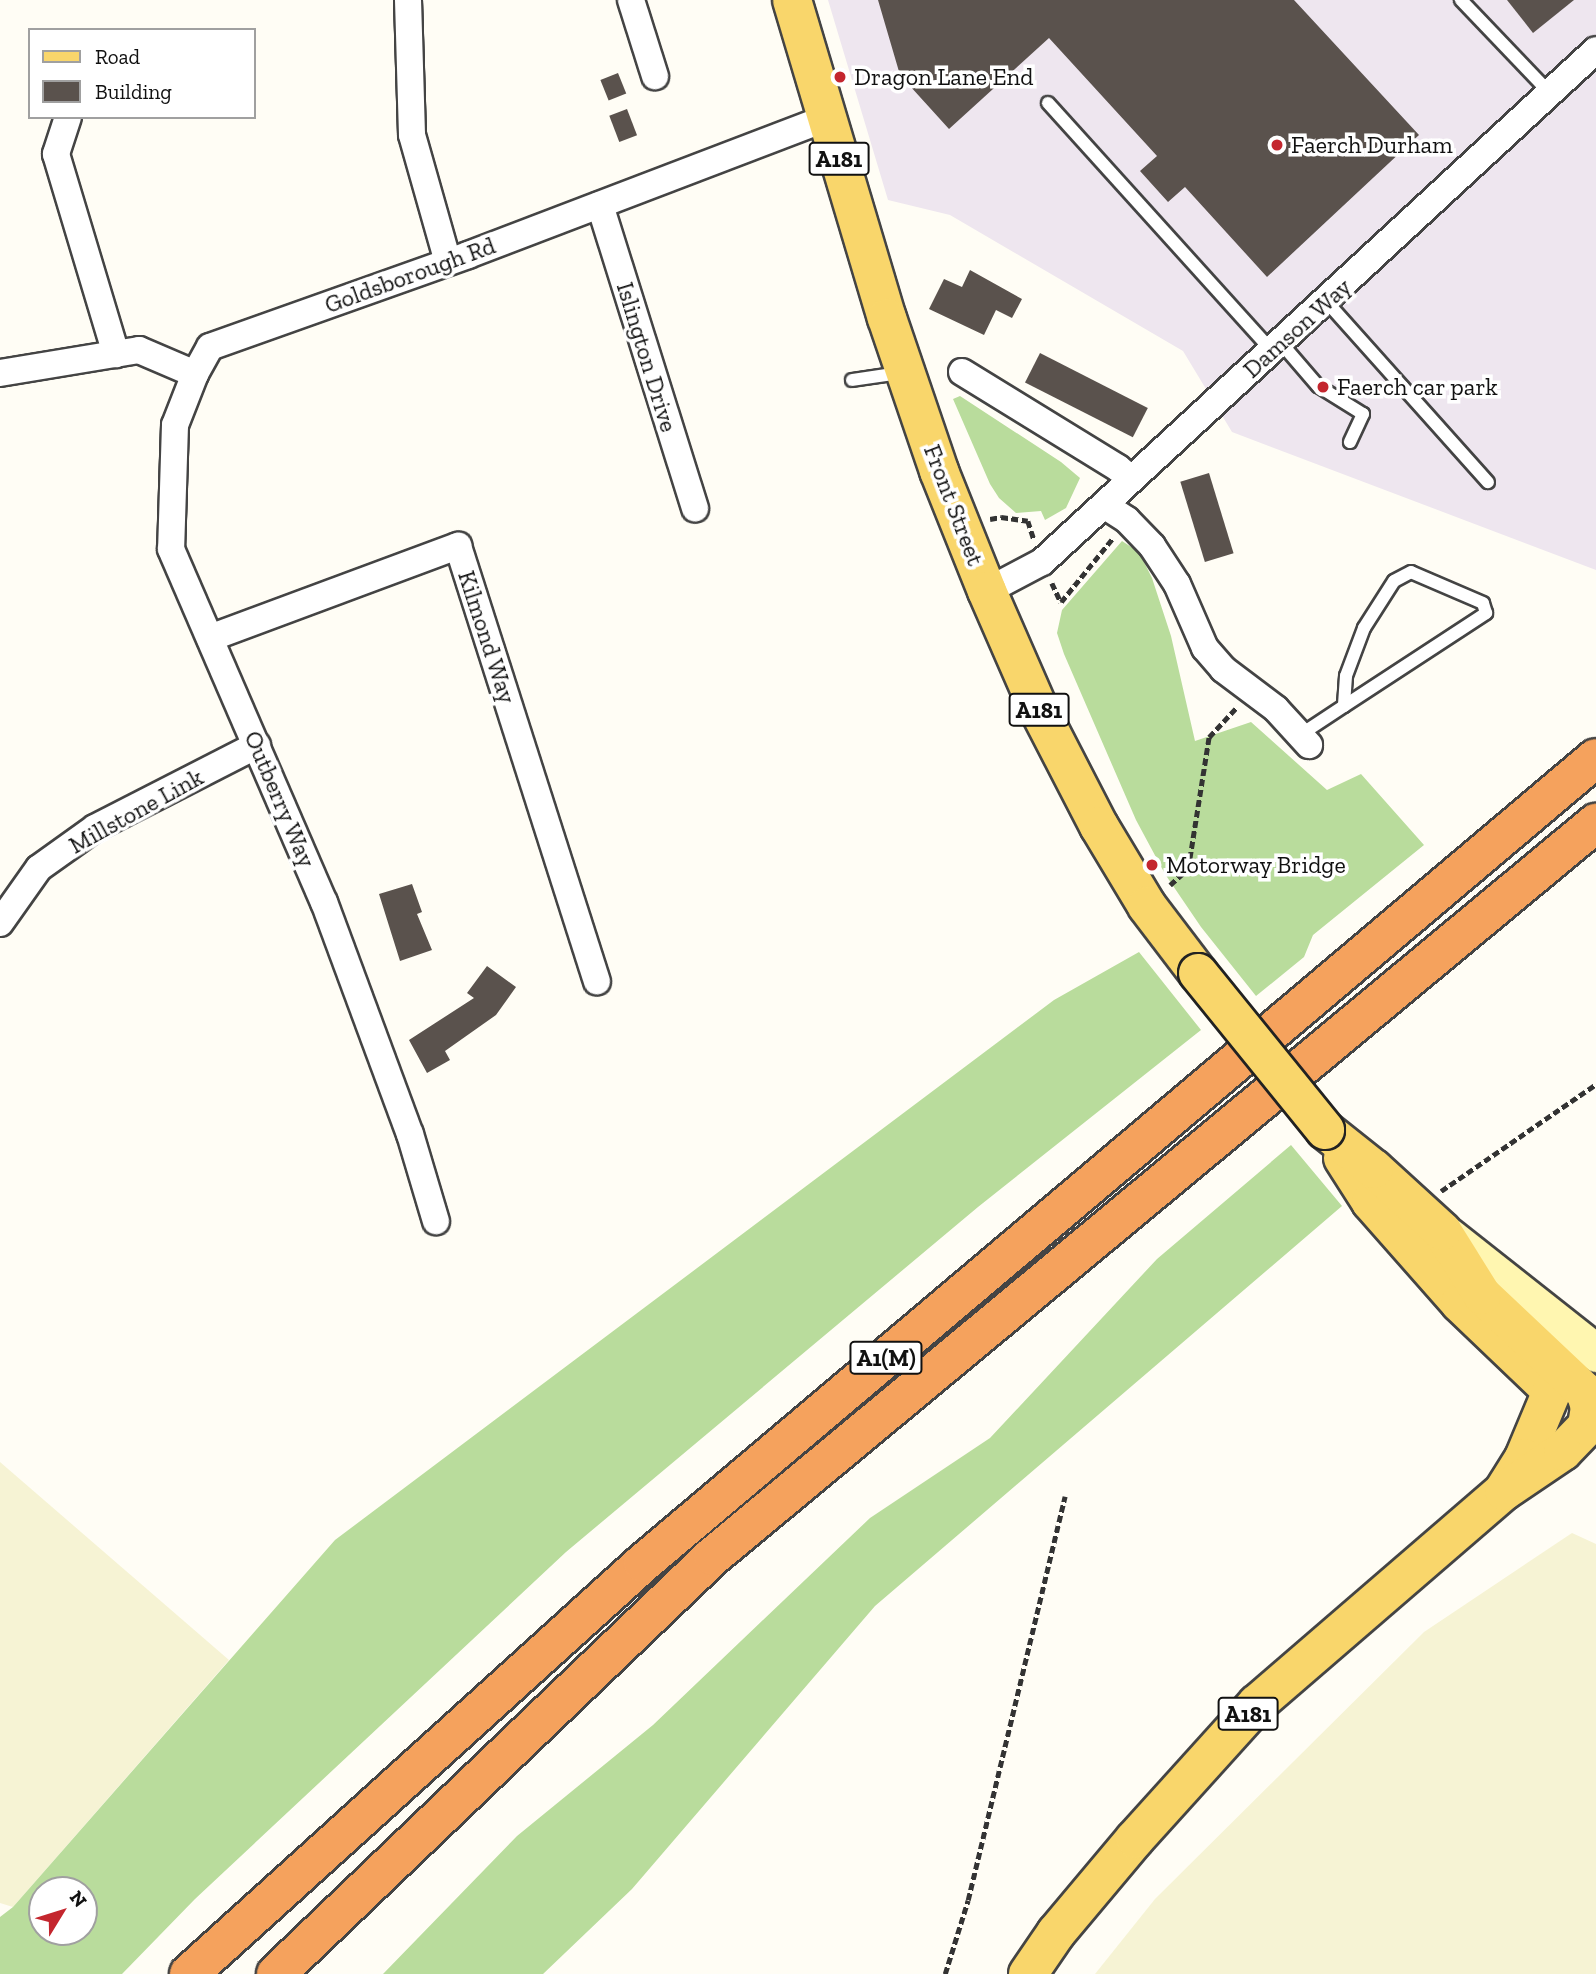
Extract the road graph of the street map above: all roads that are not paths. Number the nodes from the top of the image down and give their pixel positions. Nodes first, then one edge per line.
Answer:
1 (631, 0) edge
2 (792, 0) edge
3 (1461, 0) edge
4 (415, 1) edge
5 (1596, 50) edge
6 (655, 76) dead end
7 (1551, 94) junction
8 (1048, 103) dead end
9 (827, 118) junction
10 (67, 119) edge
11 (600, 205) junction
12 (448, 262) junction
13 (1326, 301) junction
14 (1276, 347) junction
15 (116, 354) junction
16 (905, 372) junction
17 (962, 372) dead end
18 (0, 373) edge
19 (195, 374) junction
20 (852, 380) dead end
21 (1350, 442) dead end
22 (1130, 480) junction
23 (1488, 482) dead end
24 (1104, 505) junction
25 (695, 509) dead end
26 (987, 591) junction
27 (210, 638) junction
28 (1345, 706) junction
29 (1305, 740) joint
30 (257, 745) junction
31 (1596, 758) edge
32 (1596, 823) edge
33 (0, 923) edge
34 (597, 981) dead end
35 (1325, 1130) junction
36 (436, 1221) dead end
37 (1579, 1373) edge
38 (1592, 1429) edge
39 (1504, 1491) junction
40 (189, 1974) edge
41 (276, 1974) edge
42 (1028, 1974) edge

1 - 6 street
2 - 9 main road, Front Street / A181
3 - 7 lane
4 - 12 street
5 - 7 street, Damson Way
7 - 13 street, Damson Way
8 - 14 lane
9 - 11 street, Goldsborough Rd
9 - 16 main road, Front Street / A181
10 - 15 street
11 - 12 street, Goldsborough Rd
11 - 25 street, Islington Drive
12 - 19 street, Goldsborough Rd
13 - 14 street, Damson Way
13 - 23 lane
14 - 21 lane
14 - 22 street, Damson Way
15 - 18 street
15 - 19 street
16 - 20 lane
16 - 26 main road, Front Street / A181
17 - 22 street
19 - 27 street, Outberry Way
22 - 24 street, Damson Way
24 - 26 street, Damson Way
24 - 29 street
26 - 35 main road, Front Street / A181, bridge
27 - 30 street, Outberry Way
27 - 34 street, Kilmond Way
28 - 28 lane
28 - 29 lane
30 - 33 street, Millstone Link
30 - 36 street, Outberry Way
31 - 40 highway, A1(M)
32 - 41 highway, A1(M)
35 - 37 main road, A181
35 - 37 main road, A181
37 - 38 main road, A181
37 - 39 main road, A181
38 - 39 main road, A181
39 - 42 main road, A181

